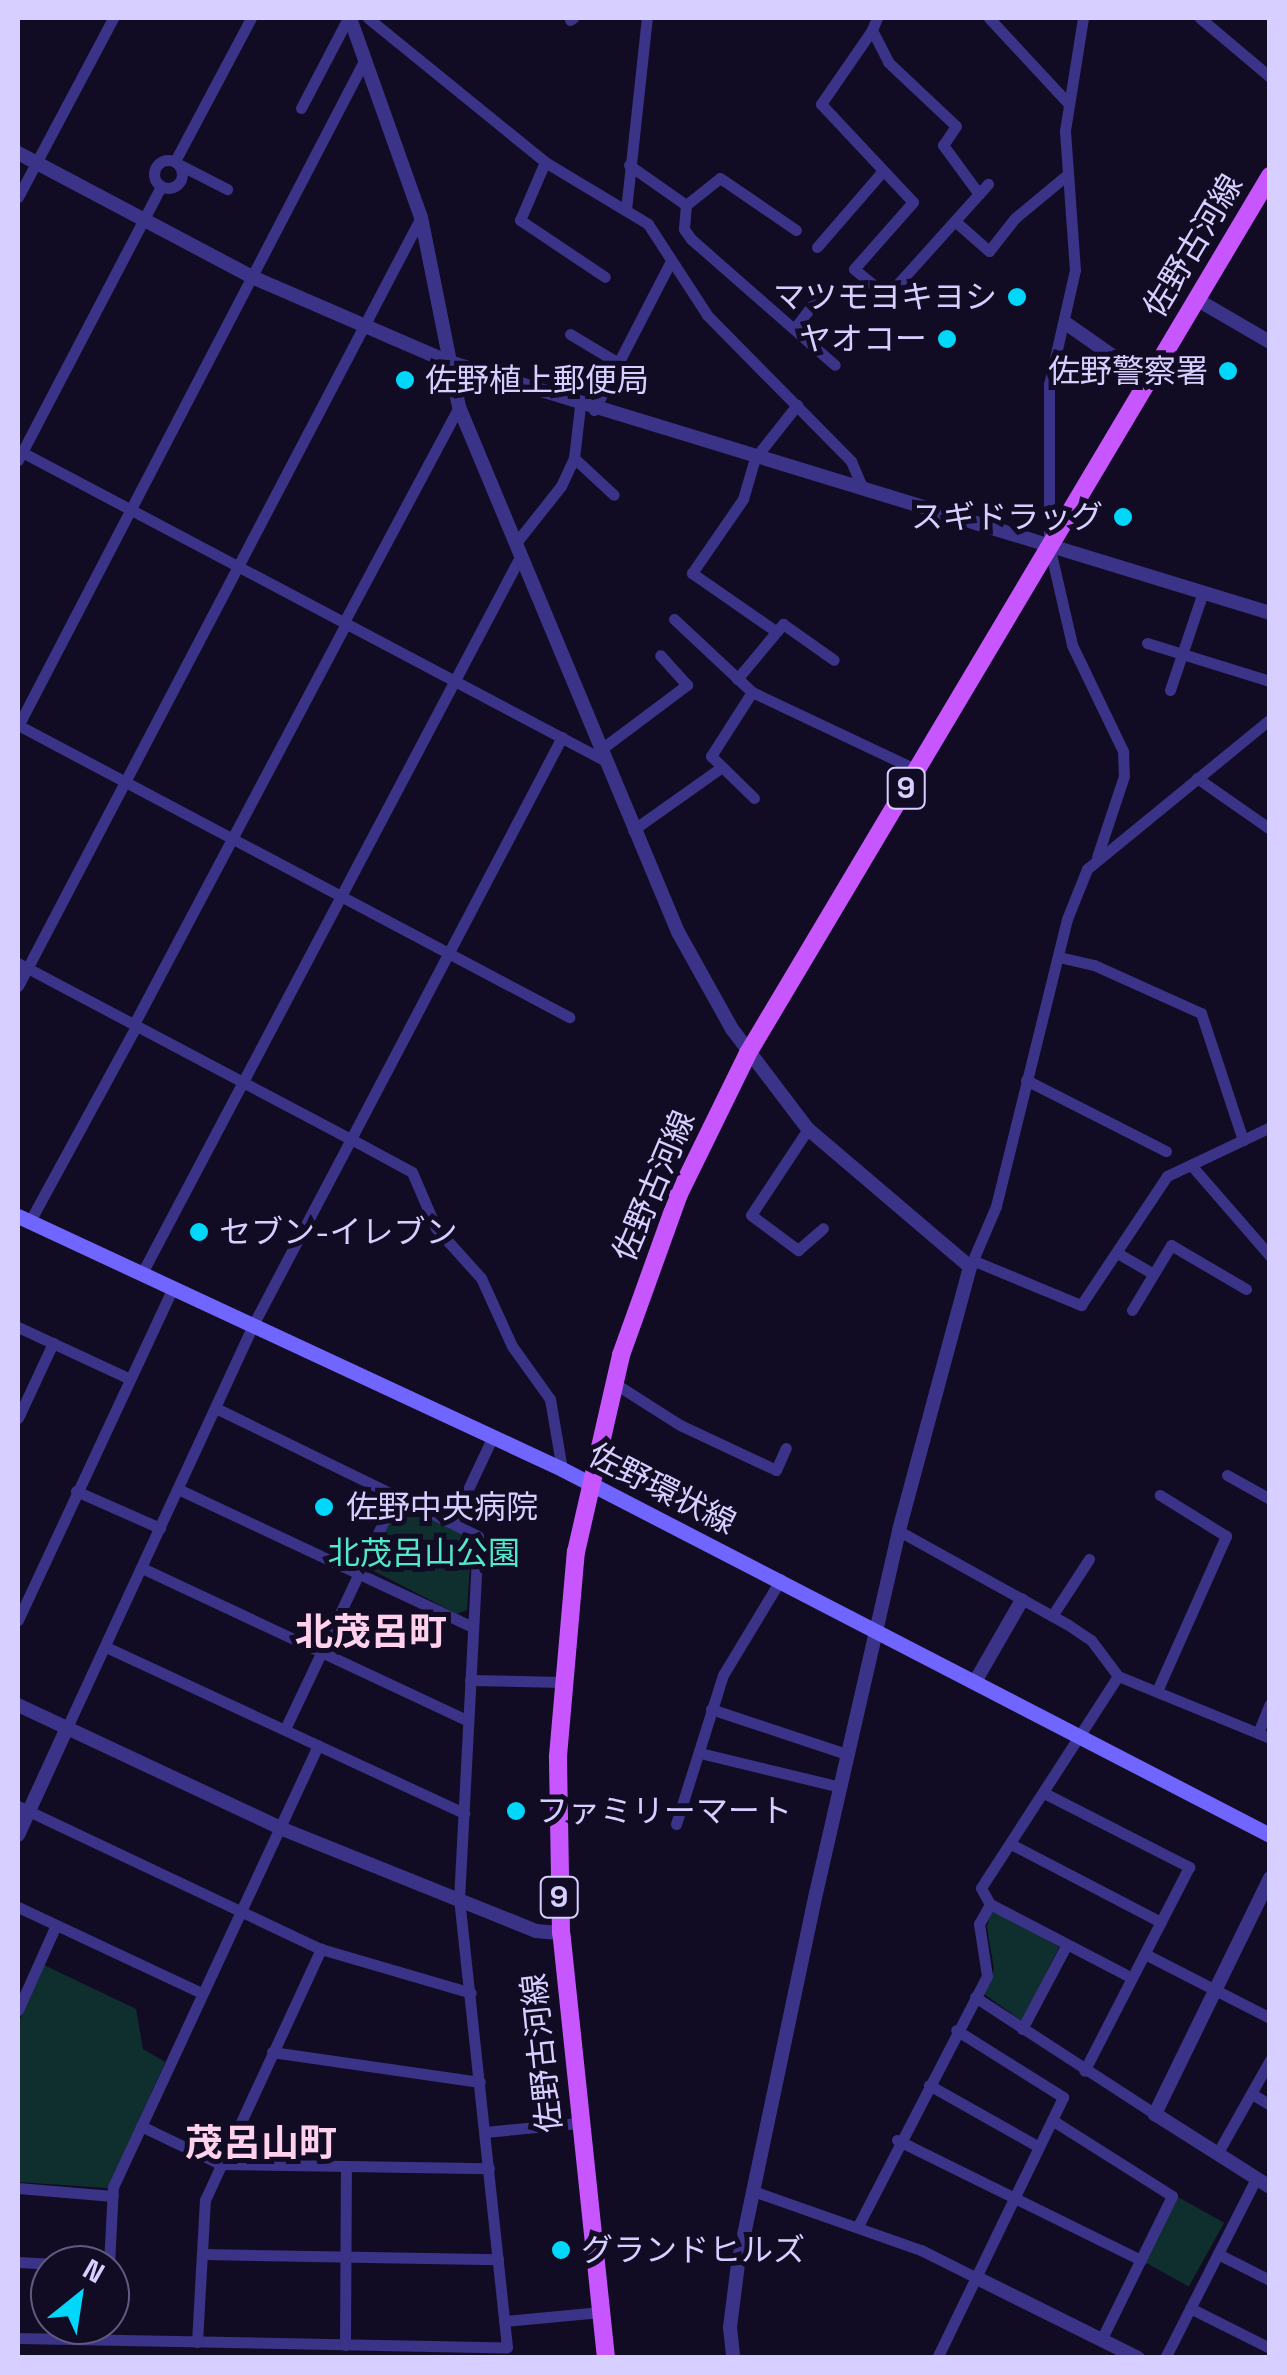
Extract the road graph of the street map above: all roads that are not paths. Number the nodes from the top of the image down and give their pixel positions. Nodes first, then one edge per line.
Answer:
1 (113, 18) edge
2 (252, 18) edge
3 (349, 18) edge
4 (368, 18) edge
5 (877, 18) edge
6 (989, 18) edge
7 (1083, 18) edge
8 (1200, 18) edge
9 (642, 21) edge
10 (872, 30) junction
11 (366, 59) junction
12 (1270, 78) edge
13 (1068, 103) junction
14 (301, 108) dead end
15 (18, 154) edge
16 (544, 162) junction
17 (36, 163) junction
18 (177, 163) junction
19 (628, 165) junction
20 (881, 173) junction
21 (1068, 174) junction
22 (1270, 176) edge
23 (161, 186) junction
24 (228, 189) dead end
25 (18, 197) edge
26 (686, 204) junction
27 (626, 210) junction
28 (422, 217) junction
29 (143, 220) junction
30 (956, 222) junction
31 (796, 230) dead end
32 (818, 247) dead end
33 (671, 262) junction
34 (252, 277) junction
35 (605, 277) dead end
36 (824, 290) dead end
37 (1196, 299) junction
38 (1067, 324) junction
39 (362, 327) junction
40 (794, 329) junction
41 (570, 334) dead end
42 (1270, 342) edge
43 (616, 361) junction
44 (446, 362) junction
45 (835, 364) dead end
46 (1148, 380) junction
47 (797, 405) junction
48 (460, 407) junction
49 (587, 408) junction
50 (19, 454) edge
51 (574, 458) junction
52 (755, 458) junction
53 (863, 489) junction
54 (614, 495) dead end
55 (130, 510) junction
56 (1049, 545) junction
57 (517, 550) junction
58 (237, 567) junction
59 (1202, 592) junction
60 (1270, 613) edge
61 (674, 619) dead end
62 (345, 623) junction
63 (774, 630) junction
64 (1147, 643) dead end
65 (1182, 654) junction
66 (660, 655) dead end
67 (834, 660) dead end
68 (736, 679) junction
69 (453, 680) junction
70 (1270, 681) edge
71 (1170, 690) dead end
72 (752, 692) junction
73 (1270, 719) edge
74 (18, 725) edge
75 (562, 737) junction
76 (602, 755) junction
77 (719, 769) junction
78 (917, 770) junction
79 (1196, 778) junction
80 (124, 780) junction
81 (754, 798) dead end
82 (1270, 829) edge
83 (633, 830) junction
84 (232, 837) junction
85 (1097, 857) junction
86 (340, 894) junction
87 (450, 952) junction
88 (1059, 957) junction
89 (22, 965) edge
90 (18, 986) edge
91 (569, 1016) dead end
92 (136, 1025) junction
93 (748, 1053) junction
94 (1026, 1080) junction
95 (242, 1082) junction
96 (1270, 1127) edge
97 (808, 1128) junction
98 (351, 1139) junction
99 (1243, 1140) junction
100 (1166, 1151) dead end
101 (1191, 1165) junction
102 (24, 1218) edge
103 (823, 1228) dead end
104 (1119, 1254) junction
105 (1270, 1256) edge
106 (973, 1264) junction
107 (142, 1273) junction
108 (1153, 1274) junction
109 (172, 1288) junction
110 (1246, 1289) dead end
111 (1132, 1310) dead end
112 (253, 1325) junction
113 (18, 1327) edge
114 (52, 1343) junction
115 (130, 1379) junction
116 (614, 1383) junction
117 (216, 1408) junction
118 (18, 1418) edge
119 (494, 1436) junction
120 (786, 1448) dead end
121 (562, 1469) junction
122 (1227, 1475) dead end
123 (590, 1483) junction
124 (178, 1489) junction
125 (76, 1491) junction
126 (397, 1493) junction
127 (1160, 1496) dead end
128 (1270, 1498) edge
129 (454, 1519) junction
130 (160, 1528) junction
131 (899, 1531) junction
132 (1090, 1559) dead end
133 (142, 1568) junction
134 (359, 1574) junction
135 (780, 1579) junction
136 (1022, 1600) junction
137 (21, 1605) edge
138 (1052, 1616) junction
139 (18, 1620) edge
140 (471, 1626) junction
141 (878, 1628) junction
142 (106, 1647) junction
143 (322, 1652) junction
144 (1118, 1676) junction
145 (470, 1680) junction
146 (976, 1680) junction
147 (562, 1682) junction
148 (1156, 1692) junction
149 (1270, 1704) edge
150 (18, 1705) edge
151 (711, 1709) junction
152 (468, 1721) junction
153 (67, 1728) junction
154 (285, 1730) junction
155 (1264, 1735) edge
156 (1084, 1736) junction
157 (318, 1744) junction
158 (700, 1754) junction
159 (849, 1755) junction
160 (841, 1786) junction
161 (1046, 1794) junction
162 (23, 1809) edge
163 (464, 1813) junction
164 (676, 1824) dead end
165 (280, 1828) junction
166 (18, 1835) edge
167 (1270, 1835) edge
168 (1012, 1844) junction
169 (1270, 1878) edge
170 (459, 1900) junction
171 (990, 1904) junction
172 (18, 1907) edge
173 (240, 1912) junction
174 (1161, 1922) junction
175 (56, 1926) junction
176 (561, 1933) junction
177 (1066, 1946) junction
178 (321, 1948) junction
179 (1145, 1954) junction
180 (1132, 1978) junction
181 (1214, 1988) junction
182 (202, 1993) junction
183 (472, 1993) junction
184 (976, 1996) junction
185 (18, 2010) edge
186 (1270, 2018) edge
187 (1022, 2029) junction
188 (956, 2030) junction
189 (272, 2052) junction
190 (1270, 2060) edge
191 (1084, 2071) junction
192 (480, 2082) junction
193 (929, 2085) junction
194 (1252, 2094) junction
195 (1270, 2104) edge
196 (1156, 2114) junction
197 (1052, 2120) junction
198 (580, 2123) junction
199 (141, 2126) junction
200 (485, 2132) junction
201 (897, 2140) junction
202 (1039, 2147) junction
203 (1217, 2154) junction
204 (220, 2164) junction
205 (346, 2166) junction
206 (489, 2168) junction
207 (1263, 2183) edge
208 (18, 2188) edge
209 (753, 2190) junction
210 (113, 2196) junction
211 (1014, 2198) junction
212 (858, 2226) junction
213 (110, 2245) edge
214 (202, 2254) junction
215 (1218, 2254) junction
216 (346, 2255) junction
217 (498, 2259) junction
218 (1141, 2260) junction
219 (976, 2277) junction
220 (1270, 2280) edge
221 (1190, 2308) junction
222 (601, 2312) junction
223 (504, 2322) junction
224 (1102, 2338) junction
225 (130, 2341) edge
226 (197, 2342) junction
227 (345, 2345) junction
228 (1270, 2348) edge
229 (942, 2356) edge
230 (606, 2358) edge
231 (734, 2358) edge
232 (1138, 2358) edge
233 (1165, 2358) edge

1 - 17 street
2 - 18 street
3 - 11 street
3 - 14 street
4 - 16 street
5 - 10 street
6 - 13 street
7 - 13 street
8 - 12 street
9 - 19 street
10 - 20 street
10 - 30 street
11 - 28 street
11 - 34 street
13 - 21 street
15 - 17 street
16 - 27 street
16 - 35 street
17 - 25 street
17 - 29 street
18 - 23 street
18 - 23 street
18 - 24 street
19 - 26 street
19 - 27 street
20 - 30 street
20 - 32 street
21 - 30 street
21 - 38 street
22 - 37 main road, 佐野古河線 / 9
23 - 29 street
26 - 31 street
26 - 40 street
27 - 33 street
28 - 39 street
28 - 44 street
29 - 34 street
29 - 50 street
33 - 43 street
33 - 47 street
34 - 39 street
34 - 55 street
36 - 40 street
37 - 42 street
37 - 46 main road, 佐野古河線 / 9
38 - 46 street
38 - 56 street
39 - 44 street
39 - 58 street
40 - 45 street
41 - 43 street
43 - 49 street
44 - 48 street
44 - 49 street
46 - 56 main road, 佐野古河線 / 9
47 - 52 street
47 - 53 street
48 - 57 street
48 - 62 street
49 - 51 street
49 - 52 street
50 - 55 street
51 - 54 street
51 - 57 street
52 - 53 street
52 - 63 street
53 - 56 street
55 - 58 street
55 - 74 street
56 - 59 street
56 - 78 main road, 佐野古河線 / 9
56 - 85 street
57 - 69 street
57 - 76 street
58 - 62 street
58 - 80 street
59 - 60 street
59 - 65 street
61 - 68 street
62 - 69 street
62 - 84 street
63 - 67 street
63 - 68 street
64 - 65 street
65 - 70 street
65 - 71 street
66 - 76 street
68 - 72 street
69 - 75 street
69 - 86 street
72 - 77 street
72 - 78 street
73 - 79 street
74 - 80 street
75 - 76 street
75 - 87 street
76 - 83 street
77 - 81 street
77 - 83 street
78 - 93 main road, 佐野古河線 / 9
79 - 82 street
79 - 85 street
80 - 84 street
80 - 89 street
83 - 93 street
84 - 86 street
84 - 92 street
85 - 88 street
86 - 87 street
86 - 95 street
87 - 91 street
87 - 98 street
88 - 94 street
88 - 99 street
89 - 90 street
89 - 92 street
92 - 95 street
92 - 102 street
93 - 97 street
93 - 116 main road, 佐野古河線 / 9
94 - 100 street
94 - 106 street
95 - 98 street
95 - 107 street
96 - 99 street
97 - 103 street
97 - 106 street
98 - 112 street
98 - 121 street
99 - 101 street
101 - 104 street
101 - 105 street
102 - 107 main road, 佐野環状線
104 - 106 street
104 - 108 street
106 - 131 street
107 - 109 main road, 佐野環状線
108 - 110 street
108 - 111 street
109 - 112 main road, 佐野環状線
109 - 115 street
112 - 117 street
112 - 119 main road, 佐野環状線
113 - 114 street
114 - 115 street
114 - 118 street
115 - 125 street
116 - 120 street
116 - 123 main road, 佐野古河線 / 9
117 - 124 street
117 - 126 street
119 - 121 main road, 佐野環状線
119 - 129 street
121 - 123 main road, 佐野環状線
122 - 128 street
123 - 135 main road, 佐野環状線
123 - 147 main road, 佐野古河線 / 9
124 - 130 street
124 - 134 street
125 - 130 street
125 - 137 street
126 - 129 street
126 - 134 street
127 - 148 street
129 - 140 street
130 - 133 street
131 - 136 street
131 - 141 street
132 - 138 street
133 - 142 street
133 - 143 street
134 - 140 street
134 - 143 street
135 - 141 main road, 佐野環状線
135 - 151 street
136 - 138 street
136 - 146 street
137 - 139 street
138 - 144 street
140 - 145 street
141 - 146 main road, 佐野環状線
141 - 159 street
142 - 153 street
142 - 154 street
143 - 152 street
143 - 154 street
144 - 148 street
144 - 156 street
145 - 147 street
145 - 152 street
146 - 156 main road, 佐野環状線
147 - 176 main road, 佐野古河線 / 9
148 - 155 street
149 - 155 street
150 - 153 street
151 - 158 street
151 - 159 street
152 - 163 street
153 - 162 street
153 - 165 street
154 - 157 street
156 - 161 street
156 - 167 main road, 佐野環状線
157 - 163 street
157 - 165 street
158 - 160 street
158 - 164 street
159 - 160 street
160 - 209 street
161 - 168 street
161 - 174 street
162 - 166 street
162 - 173 street
163 - 170 street
165 - 170 street
165 - 173 street
168 - 171 street
168 - 174 street
169 - 181 street
170 - 176 street
170 - 183 street
171 - 177 street
171 - 184 street
172 - 175 street
173 - 178 street
173 - 182 street
174 - 179 street
175 - 182 street
175 - 185 street
176 - 198 main road, 佐野古河線 / 9
177 - 180 street
177 - 187 street
178 - 183 street
178 - 189 street
179 - 180 street
179 - 181 street
180 - 191 street
181 - 186 street
181 - 196 street
182 - 199 street
183 - 192 street
184 - 187 street
184 - 188 street
187 - 191 street
188 - 193 street
188 - 197 street
189 - 192 street
189 - 204 street
190 - 194 street
191 - 196 street
192 - 200 street
193 - 201 street
193 - 202 street
194 - 195 street
194 - 203 street
196 - 203 street
197 - 202 street
197 - 218 street
198 - 200 street
198 - 222 main road, 佐野古河線 / 9
199 - 204 street
199 - 210 street
200 - 206 street
201 - 211 street
201 - 212 street
202 - 211 street
203 - 207 street
204 - 205 street
204 - 214 street
205 - 206 street
205 - 216 street
206 - 217 street
207 - 215 street
208 - 210 street
209 - 212 street
209 - 231 street
210 - 213 street
211 - 218 street
211 - 219 street
212 - 219 street
214 - 216 street
214 - 226 street
215 - 220 street
215 - 221 street
216 - 217 street
216 - 227 street
217 - 223 street
218 - 224 street
219 - 224 street
219 - 229 street
221 - 228 street
221 - 233 street
222 - 223 street
222 - 230 main road, 佐野古河線 / 9
223 - 227 street
224 - 232 street
225 - 226 street
226 - 227 street

